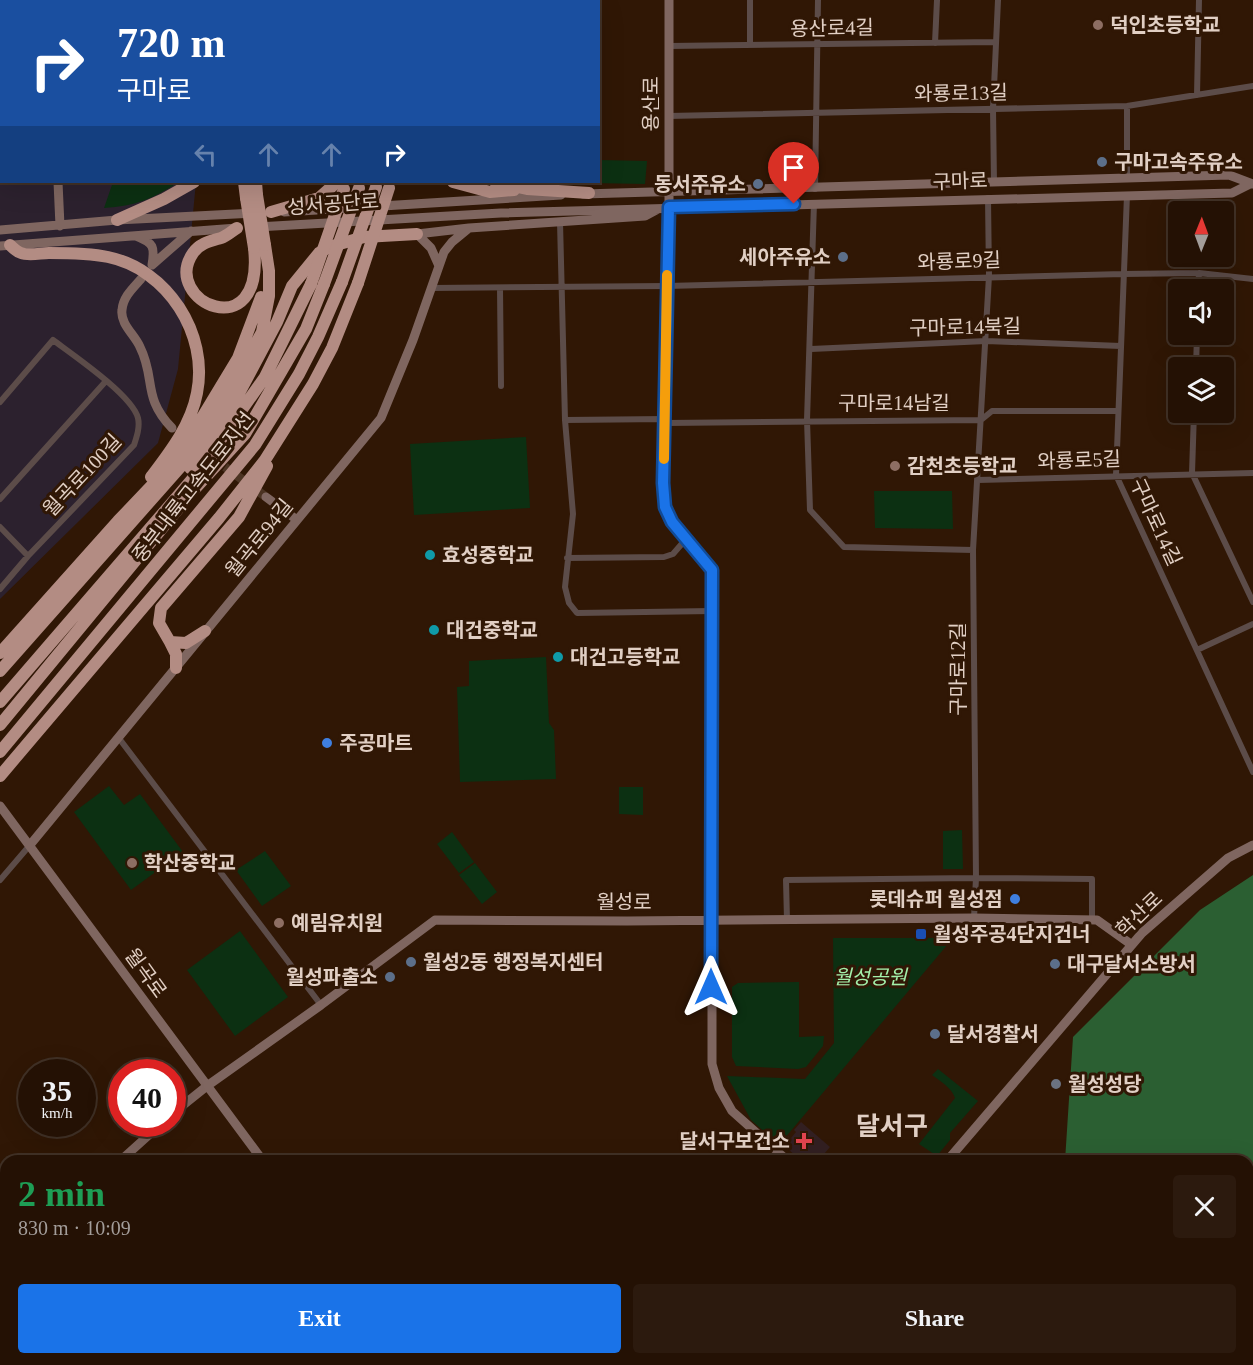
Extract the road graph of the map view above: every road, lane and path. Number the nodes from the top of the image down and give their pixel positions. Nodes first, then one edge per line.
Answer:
1 (669, 0) edge
2 (750, 0) edge
3 (818, 0) edge
4 (937, 0) edge
5 (998, 0) edge
6 (1199, 0) edge
7 (996, 42) junction
8 (935, 43) junction
9 (817, 44) junction
10 (750, 45) junction
11 (669, 46) junction
12 (1253, 86) edge
13 (1197, 95) junction
14 (1127, 106) junction
15 (993, 109) junction
16 (815, 113) junction
17 (668, 116) junction
18 (1127, 179) junction
19 (58, 183) edge
20 (192, 183) edge
21 (246, 183) edge
22 (256, 183) edge
23 (457, 183) edge
24 (500, 183) edge
25 (994, 183) junction
26 (342, 184) edge
27 (1251, 184) edge
28 (360, 185) edge
29 (383, 185) edge
30 (528, 189) junction
31 (815, 189) junction
32 (669, 191) junction
33 (589, 194) junction
34 (1127, 195) junction
35 (251, 197) junction
36 (988, 198) junction
37 (814, 203) junction
38 (665, 207) junction
39 (271, 212) junction
40 (117, 220) junction
41 (560, 222) junction
42 (60, 226) junction
43 (237, 228) junction
44 (469, 228) junction
45 (0, 230) edge
46 (191, 231) junction
47 (417, 234) junction
48 (133, 235) junction
49 (5, 246) edge
50 (259, 247) junction
51 (439, 266) junction
52 (1123, 273) junction
53 (1199, 273) junction
54 (989, 276) junction
55 (141, 279) dead end
56 (1199, 279) edge
57 (1253, 279) edge
58 (812, 283) junction
59 (667, 286) junction
60 (562, 287) junction
61 (432, 288) junction
62 (500, 288) junction
63 (986, 341) junction
64 (1120, 346) junction
65 (811, 349) junction
66 (106, 381) junction
67 (313, 384) junction
68 (501, 386) dead end
69 (0, 402) edge
70 (1118, 411) junction
71 (566, 420) junction
72 (807, 420) junction
73 (981, 420) junction
74 (666, 421) junction
75 (1194, 423) edge
76 (172, 428) dead end
77 (1192, 473) junction
78 (1253, 473) edge
79 (1116, 475) junction
80 (978, 480) junction
81 (266, 497) tunnel mouth
82 (0, 499) edge
83 (297, 520) junction
84 (118, 521) junction
85 (0, 528) edge
86 (686, 539) junction
87 (114, 542) junction
88 (973, 550) junction
89 (28, 556) junction
90 (567, 558) junction
91 (0, 589) edge
92 (1253, 602) edge
93 (712, 611) junction
94 (1253, 624) edge
95 (205, 631) junction
96 (170, 642) junction
97 (1197, 650) junction
98 (0, 653) edge
99 (176, 668) junction
100 (0, 671) edge
101 (0, 702) edge
102 (0, 725) edge
103 (118, 737) junction
104 (3, 748) edge
105 (1253, 772) edge
106 (0, 776) edge
107 (0, 806) edge
108 (30, 845) junction
109 (1253, 845) edge
110 (976, 878) junction
111 (0, 880) edge
112 (974, 918) junction
113 (711, 919) junction
114 (787, 920) junction
115 (1092, 920) junction
116 (1131, 945) junction
117 (321, 1005) junction
118 (207, 1086) junction
119 (186, 1103) edge
120 (147, 1137) edge
121 (127, 1155) edge
122 (258, 1155) edge
123 (781, 1155) edge
124 (952, 1155) edge

1 - 11 main road, 용산로
2 - 10 street
3 - 9 street
4 - 8 street
5 - 7 street
6 - 13 street
7 - 8 street, 용산로4길
7 - 15 street
8 - 9 street, 용산로4길
9 - 10 street, 용산로4길
9 - 16 street
10 - 11 street, 용산로4길
11 - 17 main road, 용산로
12 - 13 street, 와룡로13길
13 - 14 street, 와룡로13길
14 - 15 street, 와룡로13길
14 - 18 street
15 - 16 street, 와룡로13길
15 - 25 street
16 - 17 street, 와룡로13길
16 - 31 street
17 - 32 main road, 용산로
18 - 25 main road, 구마로
18 - 27 main road, 구마로
19 - 42 main road
20 - 40 highway
21 - 35 highway
22 - 35 highway
23 - 30 highway
24 - 30 highway
25 - 31 main road, 구마로
26 - 39 highway
26 - 101 highway, bridge
27 - 34 main road, 구마로
28 - 102 highway, 중부내륙고속도로지선, bridge
29 - 67 highway, bridge
29 - 104 highway, 중부내륙고속도로지선, bridge
30 - 33 highway
31 - 32 main road, 구마로
32 - 33 main road, 성서공단로
32 - 38 main road, 용산로
33 - 39 main road, 성서공단로
34 - 36 main road, 구마로
34 - 52 street, 구마로14길
35 - 50 highway
36 - 37 main road, 구마로
36 - 54 street, 구마로12길
37 - 38 main road, 구마로
37 - 58 street
38 - 41 main road
38 - 43 main road, 성서공단로
38 - 59 main road, 용산로
39 - 40 main road, 성서공단로
40 - 42 main road, 성서공단로
41 - 44 main road
41 - 60 street
42 - 45 main road, 성서공단로
43 - 46 main road, 성서공단로
43 - 50 highway
44 - 47 main road
44 - 51 main road, 월곡로94길
46 - 48 main road, 성서공단로
46 - 48 main road
47 - 51 main road
47 - 87 highway
48 - 49 main road, 성서공단로
49 - 84 highway
50 - 84 highway
50 - 87 highway
51 - 61 main road, 월곡로94길
52 - 53 street, 와룡로9길
52 - 54 street, 와룡로9길
52 - 64 street, 구마로14길
53 - 56 street
53 - 57 street, 와룡로9길
54 - 58 street, 와룡로9길
54 - 63 street, 구마로12길
55 - 76 main road
58 - 59 street, 와룡로9길
58 - 65 street
59 - 60 street, 와룡로9길
59 - 74 main road, 용산로
60 - 62 street, 와룡로9길
60 - 71 street
61 - 62 street, 와룡로9길
61 - 83 main road, 월곡로94길
62 - 68 street
63 - 64 street, 구마로14북길
63 - 65 street, 구마로14북길
63 - 73 street, 구마로12길
64 - 70 street, 구마로14길
65 - 72 street
66 - 69 street, 월곡로100길
66 - 82 street
66 - 89 street, 월곡로100길
67 - 96 highway
67 - 106 highway
70 - 73 street, 구마로14남길
70 - 79 street, 구마로14길
71 - 74 street, 구마로14남길
71 - 90 street
72 - 73 street, 구마로14남길
72 - 74 street, 구마로14남길
72 - 88 street
73 - 80 street, 구마로12길
74 - 86 main road, 용산로
75 - 77 street
77 - 78 street, 와룡로5길
77 - 79 street, 와룡로5길
77 - 92 street
79 - 80 street, 와룡로5길
79 - 97 street, 구마로14길
80 - 88 street, 구마로12길
81 - 83 main road
83 - 95 main road, 월곡로94길
84 - 98 highway
85 - 89 street
86 - 90 street
86 - 93 main road, 용산로
87 - 100 highway
88 - 110 street, 구마로12길
89 - 91 street, 월곡로100길
90 - 93 street
93 - 113 main road, 용산로
94 - 97 street
95 - 96 highway
95 - 99 main road, 월곡로94길
96 - 99 highway
97 - 105 street, 구마로14길
99 - 103 main road, 월곡로94길
103 - 108 main road, 월곡로94길
103 - 117 street
107 - 108 main road, 월곡로
108 - 111 street
108 - 118 main road, 월곡로
109 - 116 main road, 학산로
110 - 112 street, 구마로12길
110 - 114 street
110 - 115 street
112 - 114 main road, 월성로
112 - 115 main road, 월성로
113 - 114 main road, 월성로
113 - 117 main road, 월성로
113 - 123 main road, 용산로
115 - 116 main road, 월성로
116 - 124 main road, 학산로
117 - 118 main road, 월성로
118 - 119 main road, 월성로
118 - 122 main road, 월곡로
120 - 121 main road

